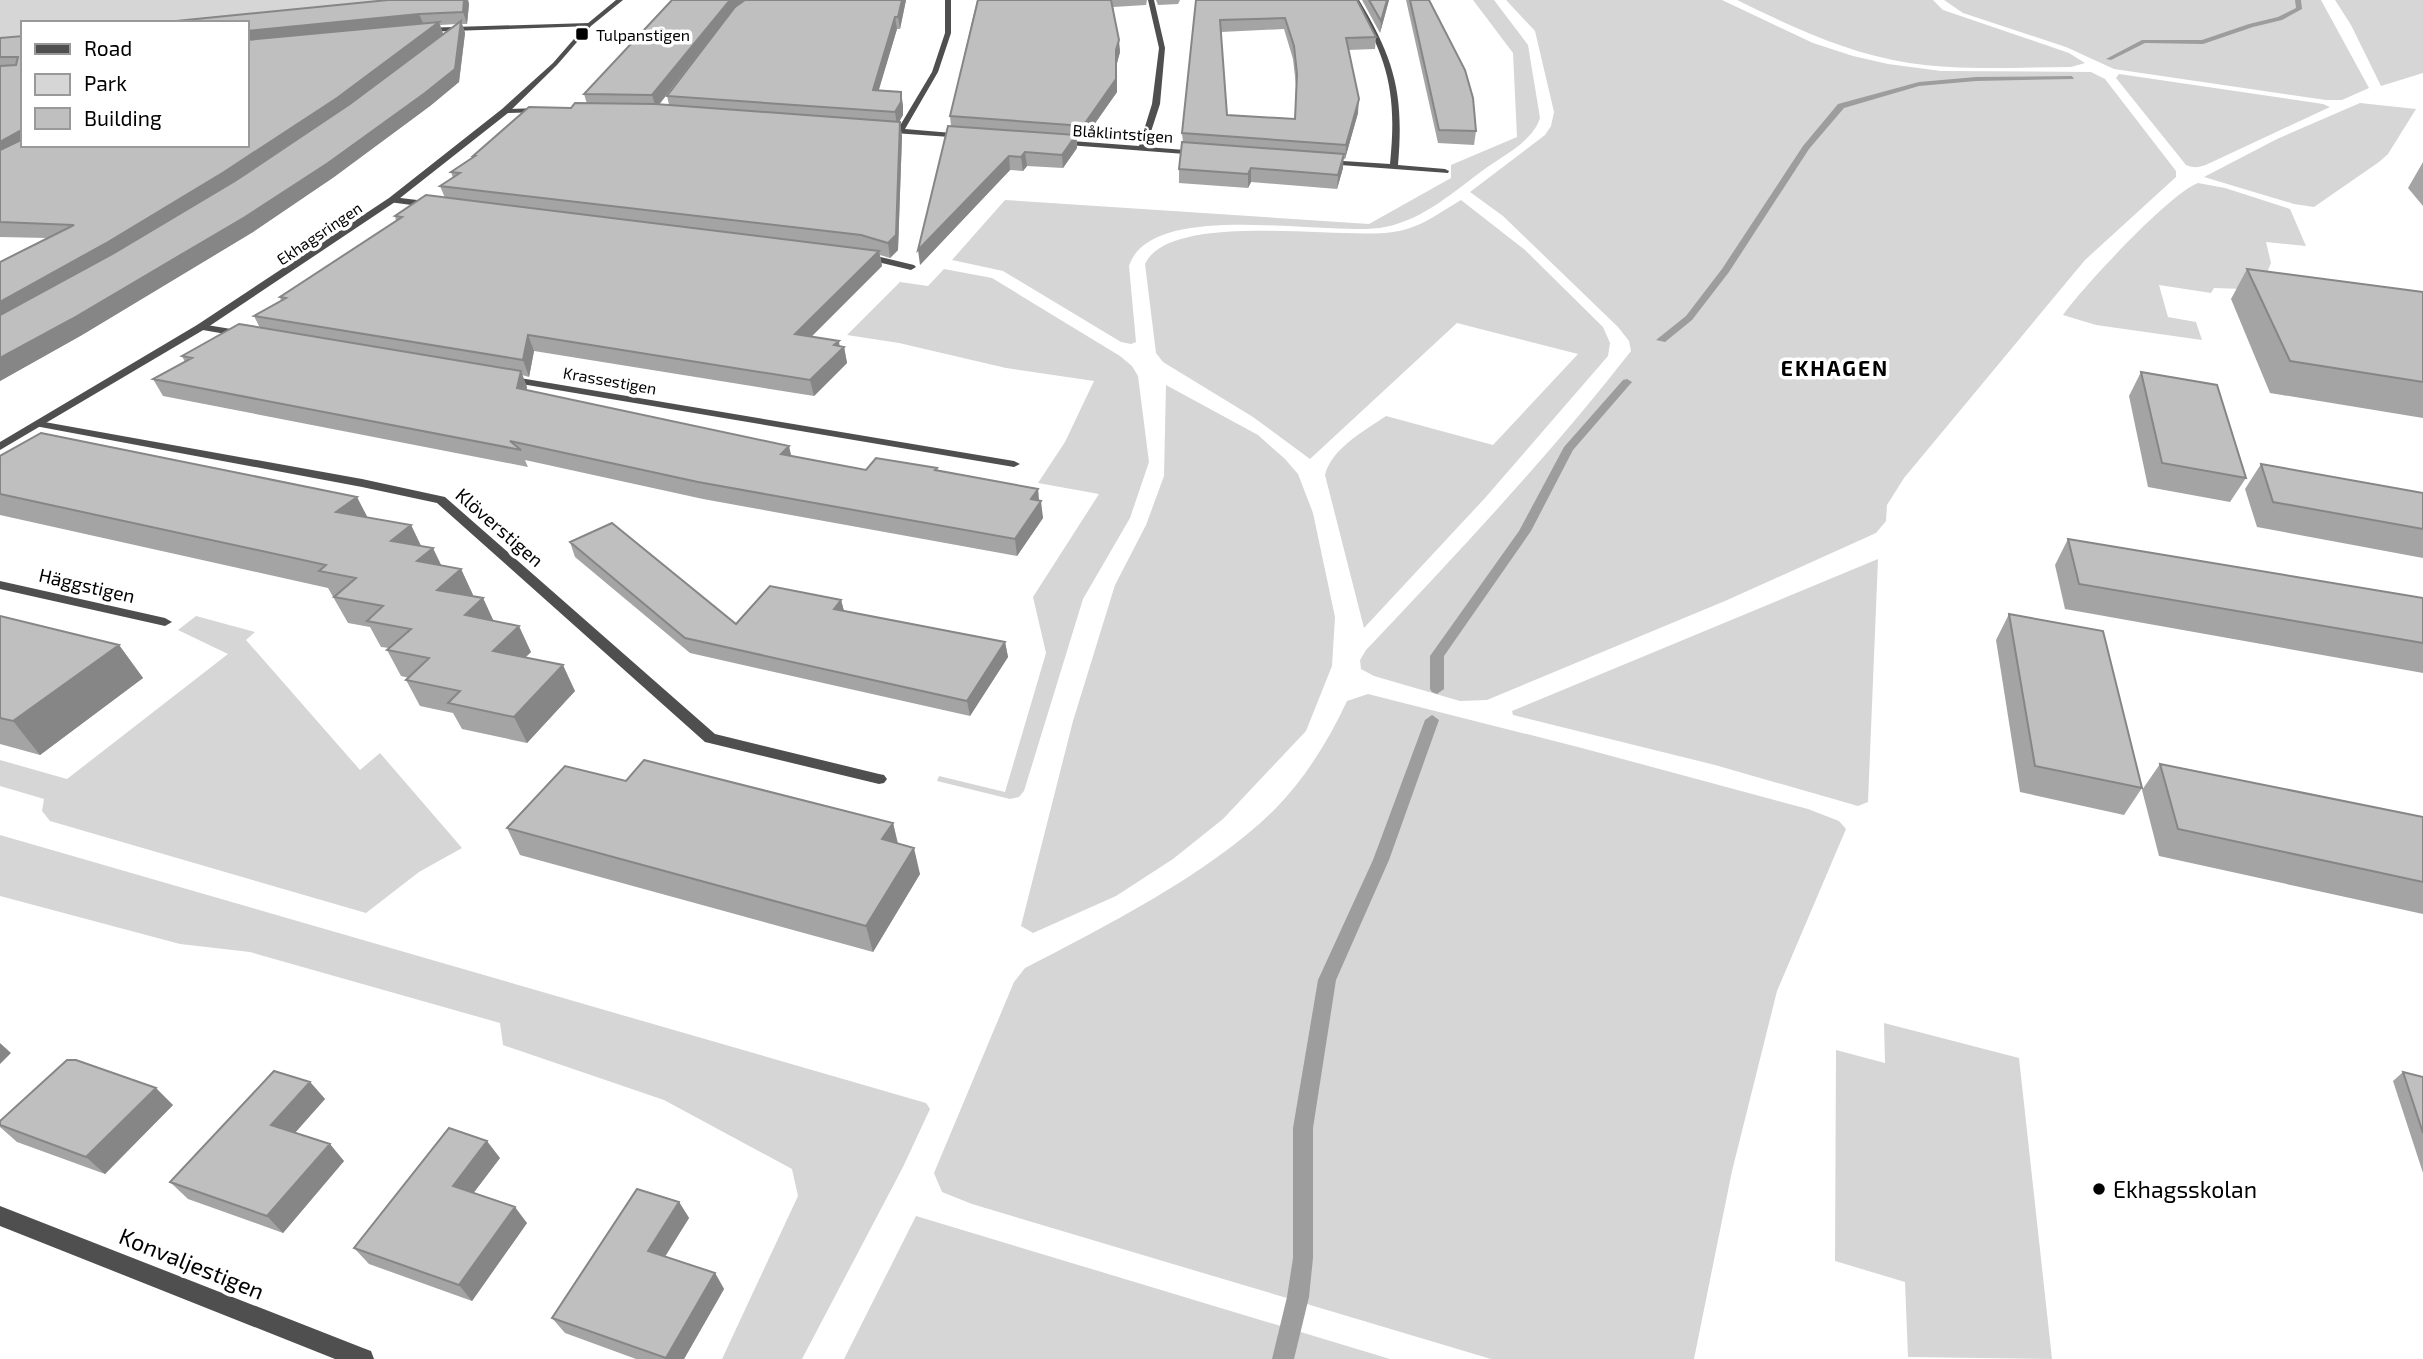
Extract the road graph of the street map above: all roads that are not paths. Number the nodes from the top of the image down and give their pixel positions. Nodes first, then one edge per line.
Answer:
1 (620, 0) edge
2 (948, 0) edge
3 (1151, 0) edge
4 (1356, 0) edge
5 (589, 25) junction
6 (460, 28) junction
7 (410, 31) edge
8 (450, 36) edge
9 (558, 110) edge
10 (505, 111) junction
11 (874, 129) edge
12 (900, 131) junction
13 (968, 136) edge
14 (1048, 142) edge
15 (1142, 148) junction
16 (1208, 153) edge
17 (1314, 161) edge
18 (1394, 167) junction
19 (1445, 171) dead end
20 (392, 200) junction
21 (447, 207) edge
22 (849, 254) edge
23 (911, 267) dead end
24 (201, 327) junction
25 (256, 336) edge
26 (490, 376) edge
27 (39, 424) junction
28 (0, 447) edge
29 (1014, 464) dead end
30 (0, 585) edge
31 (165, 622) dead end
32 (879, 779) dead end
33 (0, 1216) edge
34 (363, 1359) edge

1 - 5 street, Ekhagsringen
2 - 12 street
3 - 15 street
4 - 18 street
5 - 6 street
5 - 10 street, Ekhagsringen
6 - 7 street
6 - 8 street
9 - 10 street
10 - 20 street, Ekhagsringen
11 - 12 street
12 - 13 street
14 - 15 street, Blåklintstigen
15 - 16 street, Blåklintstigen
17 - 18 street
18 - 19 street
20 - 21 street
20 - 24 street, Ekhagsringen
22 - 23 street
24 - 25 street
24 - 27 street, Ekhagsringen
26 - 29 street, Krassestigen
27 - 28 street, Ekhagsringen
27 - 32 street, Klöverstigen
30 - 31 street, Häggstigen
33 - 34 street, Konvaljestigen

